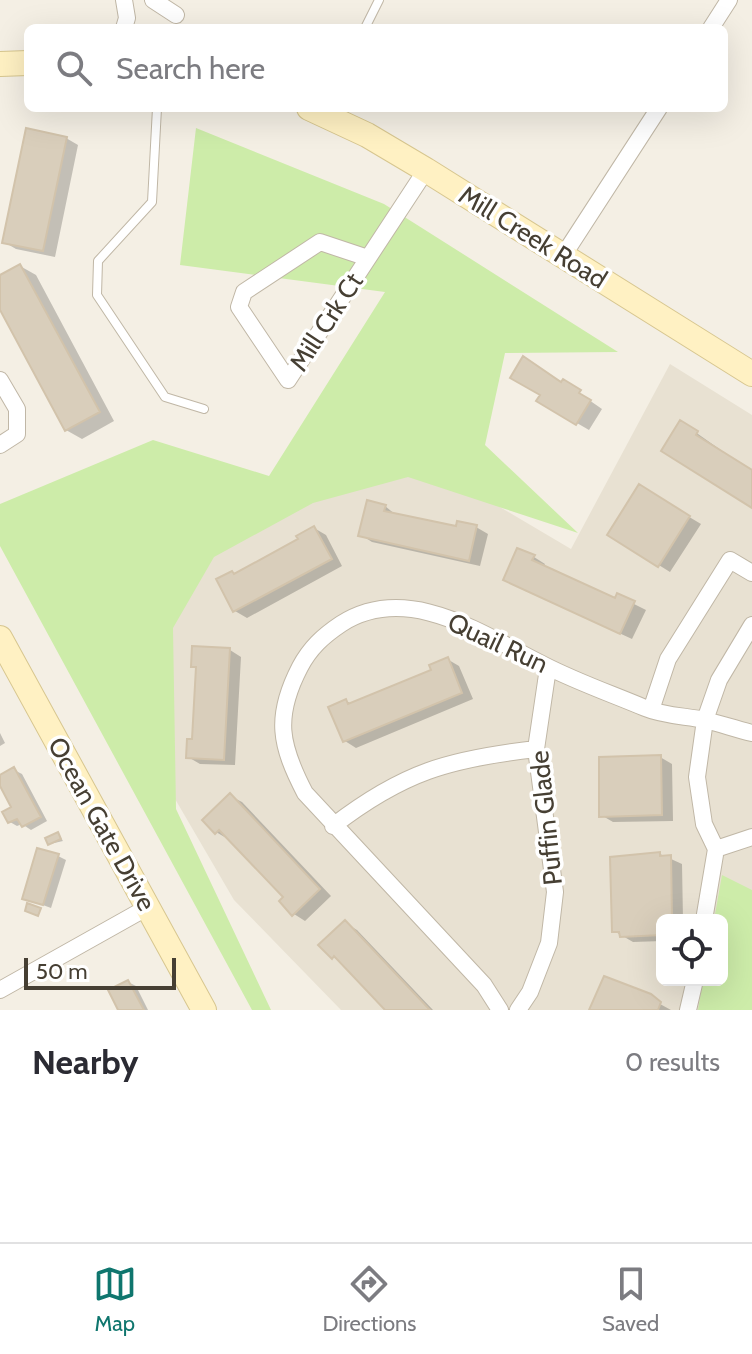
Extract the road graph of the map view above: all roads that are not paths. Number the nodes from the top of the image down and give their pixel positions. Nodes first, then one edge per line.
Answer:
1 (124, 0) edge
2 (153, 0) edge
3 (379, 0) edge
4 (729, 0) edge
5 (176, 15) dead end
6 (125, 24) edge
7 (367, 24) edge
8 (714, 24) edge
9 (24, 63) edge
10 (0, 64) edge
11 (157, 112) edge
12 (319, 112) edge
13 (656, 112) edge
14 (426, 170) junction
15 (563, 256) junction
16 (368, 258) junction
17 (752, 374) edge
18 (0, 380) edge
19 (204, 409) dead end
20 (0, 445) edge
21 (752, 573) edge
22 (752, 625) edge
23 (0, 638) edge
24 (548, 668) junction
25 (651, 710) junction
26 (705, 720) junction
27 (752, 733) edge
28 (536, 749) junction
29 (333, 826) junction
30 (752, 837) edge
31 (716, 849) junction
32 (148, 907) junction
33 (705, 914) edge
34 (694, 986) edge
35 (0, 990) edge
36 (204, 1010) edge
37 (500, 1010) edge
38 (518, 1010) edge
39 (688, 1010) edge

1 - 6 street
2 - 5 street
3 - 7 lane
4 - 8 street
9 - 10 street
11 - 19 lane
12 - 14 street, Mill Creek Road
13 - 15 street
14 - 15 street, Mill Creek Road
14 - 16 street, Mill Crk Ct
15 - 17 street, Mill Creek Road
16 - 16 street, Mill Crk Ct
18 - 20 street
21 - 25 street
22 - 26 street
23 - 32 street, Ocean Gate Drive
24 - 25 street, Quail Run
24 - 28 street, Puffin Glade
24 - 29 street, Quail Run
25 - 26 street, Quail Run
26 - 27 street, Quail Run
26 - 31 street
28 - 29 street
28 - 38 street, Puffin Glade
29 - 37 street, Quail Run
30 - 31 street
31 - 33 street
32 - 35 street
32 - 36 street, Ocean Gate Drive
34 - 39 street

